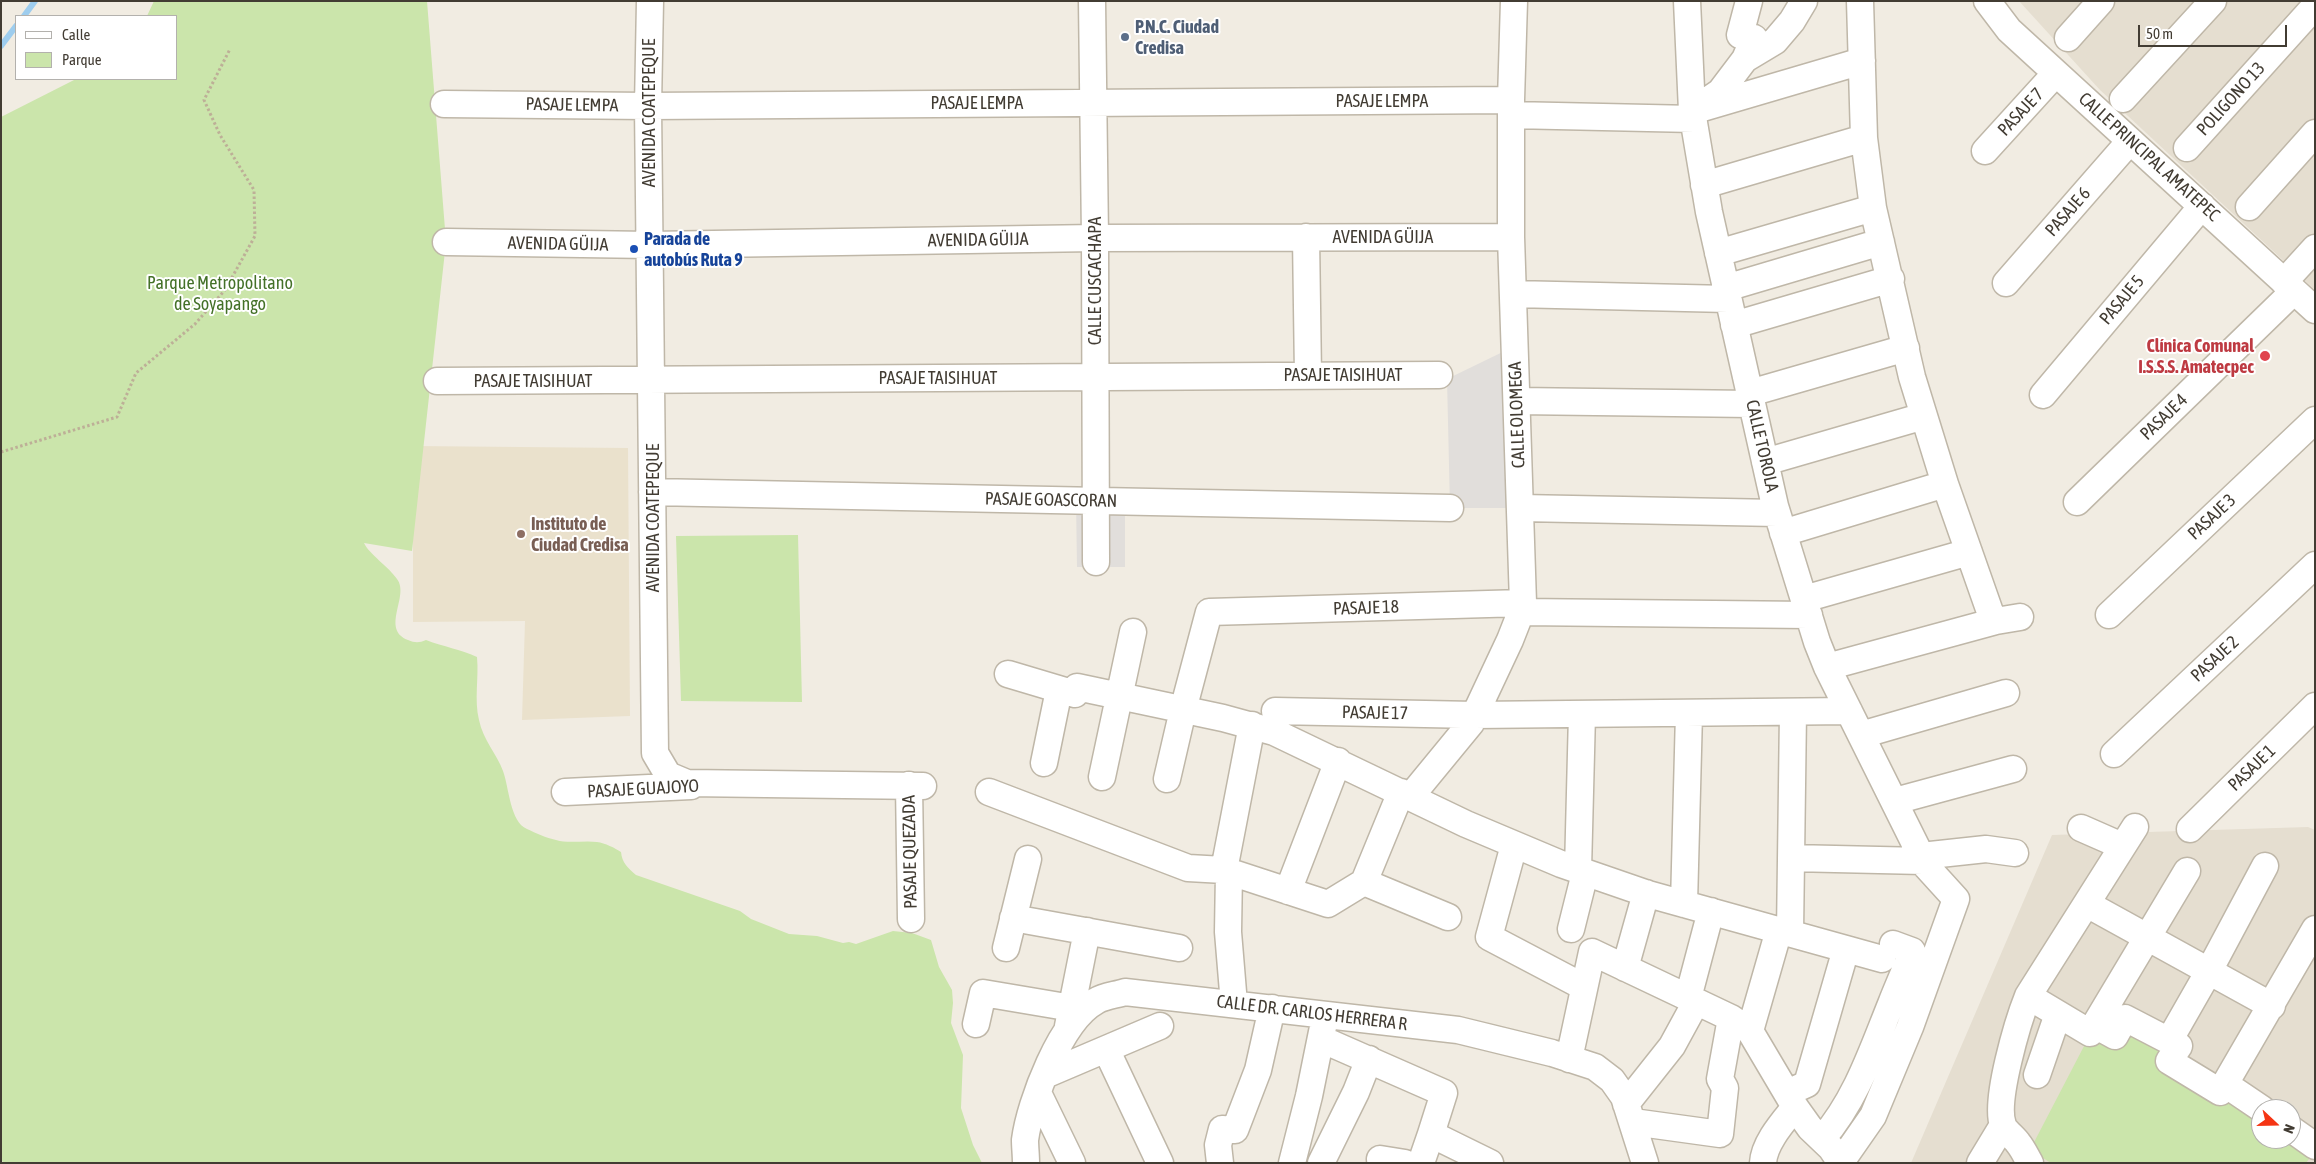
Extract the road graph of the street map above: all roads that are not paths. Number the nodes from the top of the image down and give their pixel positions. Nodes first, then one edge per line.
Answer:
1 (650, 1) edge
2 (1092, 1) edge
3 (1514, 1) edge
4 (1687, 1) edge
5 (1748, 1) edge
6 (1804, 1) edge
7 (1860, 1) edge
8 (1987, 1) edge
9 (2101, 1) edge
10 (2213, 1) edge
11 (2315, 6) edge
12 (2068, 38) dead end
13 (1745, 59) junction
14 (1862, 61) junction
15 (2056, 73) junction
16 (2122, 100) dead end
17 (1093, 103) junction
18 (444, 104) dead end
19 (648, 106) junction
20 (1511, 107) junction
21 (1693, 115) junction
22 (2315, 133) edge
23 (1864, 138) junction
24 (2130, 141) junction
25 (2188, 148) dead end
26 (1985, 151) dead end
27 (1704, 185) junction
28 (2202, 206) junction
29 (2249, 207) dead end
30 (1874, 208) junction
31 (1306, 237) junction
32 (1511, 237) junction
33 (1096, 238) junction
34 (446, 242) dead end
35 (1882, 242) junction
36 (650, 245) junction
37 (2315, 248) edge
38 (1718, 253) junction
39 (1891, 280) junction
40 (2006, 283) dead end
41 (2289, 286) junction
42 (1513, 294) junction
43 (1727, 294) junction
44 (2315, 310) edge
45 (1734, 325) junction
46 (1906, 348) junction
47 (1439, 375) dead end
48 (1308, 376) junction
49 (1095, 377) junction
50 (651, 380) junction
51 (438, 381) dead end
52 (2043, 395) dead end
53 (1751, 399) junction
54 (1517, 401) junction
55 (1924, 416) junction
56 (2315, 420) edge
57 (1765, 462) junction
58 (1945, 484) junction
59 (652, 492) junction
60 (1095, 501) junction
61 (2078, 502) dead end
62 (1450, 508) dead end
63 (1521, 508) junction
64 (1780, 523) junction
65 (1969, 552) junction
66 (1096, 562) dead end
67 (2315, 565) edge
68 (1807, 607) junction
69 (1522, 608) junction
70 (2109, 615) dead end
71 (1134, 632) dead end
72 (1828, 667) junction
73 (1008, 674) dead end
74 (1059, 690) junction
75 (2006, 693) dead end
76 (1119, 696) junction
77 (2315, 706) edge
78 (1183, 710) junction
79 (1275, 711) dead end
80 (1849, 711) junction
81 (1793, 712) junction
82 (1689, 713) junction
83 (1582, 714) junction
84 (1475, 715) junction
85 (1252, 725) junction
86 (1861, 735) junction
87 (2114, 754) dead end
88 (1338, 761) junction
89 (1044, 763) dead end
90 (2013, 769) dead end
91 (1102, 777) dead end
92 (1167, 779) dead end
93 (720, 785) junction
94 (916, 786) joint
95 (565, 792) dead end
96 (989, 792) dead end
97 (1406, 794) junction
98 (1895, 801) junction
99 (2081, 828) dead end
100 (2190, 829) dead end
101 (1514, 845) junction
102 (2015, 853) dead end
103 (1791, 858) junction
104 (1028, 859) dead end
105 (1923, 861) junction
106 (2265, 866) dead end
107 (1227, 871) junction
108 (2187, 871) dead end
109 (1581, 872) junction
110 (1364, 882) junction
111 (1288, 890) junction
112 (1646, 893) junction
113 (1684, 904) junction
114 (2086, 904) junction
115 (1712, 911) junction
116 (1448, 917) dead end
117 (1013, 918) junction
118 (911, 919) dead end
119 (1570, 929) dead end
120 (2315, 930) edge
121 (1087, 931) junction
122 (1785, 931) junction
123 (2148, 938) junction
124 (1006, 948) dead end
125 (1179, 948) dead end
126 (1846, 948) junction
127 (1625, 968) junction
128 (2209, 971) junction
129 (1584, 987) junction
130 (2028, 996) junction
131 (1692, 1000) junction
132 (1234, 1004) junction
133 (2272, 1006) junction
134 (1272, 1008) junction
135 (2058, 1014) junction
136 (1070, 1019) junction
137 (976, 1024) dead end
138 (1740, 1025) junction
139 (2095, 1025) junction
140 (1160, 1026) dead end
141 (1323, 1026) junction
142 (2168, 1040) junction
143 (1106, 1049) junction
144 (1569, 1058) junction
145 (1368, 1059) junction
146 (2037, 1074) dead end
147 (1041, 1084) junction
148 (2225, 1084) junction
149 (1791, 1100) junction
150 (2251, 1102) edge
151 (1630, 1113) junction
152 (2003, 1125) junction
153 (1431, 1134) junction
154 (2301, 1136) edge
155 (1822, 1139) junction
156 (2315, 1146) edge
157 (2315, 1151) edge
158 (1841, 1162) edge
159 (1026, 1163) edge
160 (1072, 1163) edge
161 (1160, 1163) edge
162 (1220, 1163) edge
163 (1292, 1163) edge
164 (1321, 1163) edge
165 (1421, 1163) edge
166 (1490, 1163) edge
167 (1645, 1163) edge
168 (1763, 1163) edge
169 (1980, 1163) edge
170 (2030, 1163) edge
171 (2306, 1163) edge

1 - 19 street, AVENIDA COATEPEQUE
2 - 17 street, CALLE CUSCACHAPA
3 - 20 street, CALLE OLOMEGA
4 - 21 street, CALLE TOROLA
5 - 13 street
6 - 13 street
7 - 14 street
8 - 15 street, CALLE PRINCIPAL AMATEPEC
9 - 12 street
10 - 16 street
11 - 25 street, POLIGONO 13
13 - 21 street
14 - 21 street, PASAJE LEMPA
14 - 23 street
15 - 24 street, CALLE PRINCIPAL AMATEPEC
15 - 26 street, PASAJE 7
17 - 19 street, PASAJE LEMPA
17 - 20 street, PASAJE LEMPA
17 - 33 street, CALLE CUSCACHAPA
18 - 19 street, PASAJE LEMPA
19 - 36 street, AVENIDA COATEPEQUE
20 - 21 street, PASAJE LEMPA
20 - 32 street, CALLE OLOMEGA
21 - 27 street, CALLE TOROLA
22 - 29 street
23 - 27 street
23 - 30 street
24 - 28 street, CALLE PRINCIPAL AMATEPEC
24 - 40 street, PASAJE 6
27 - 38 street, CALLE TOROLA
28 - 41 street, CALLE PRINCIPAL AMATEPEC
28 - 52 street, PASAJE 5
30 - 35 street
30 - 38 street
31 - 32 street, AVENIDA GÜIJA
31 - 33 street, AVENIDA GÜIJA
31 - 48 street
32 - 42 street, CALLE OLOMEGA
33 - 36 street, AVENIDA GÜIJA
33 - 49 street, CALLE CUSCACHAPA
34 - 36 street, AVENIDA GÜIJA
35 - 39 street
35 - 43 street
36 - 50 street, AVENIDA COATEPEQUE
37 - 41 street, PASAJE 4
38 - 43 street, CALLE TOROLA
39 - 45 street
39 - 46 street
41 - 44 street, CALLE PRINCIPAL AMATEPEC
41 - 61 street, PASAJE 4
42 - 43 street
42 - 54 street, CALLE OLOMEGA
43 - 45 street, CALLE TOROLA
45 - 53 street, CALLE TOROLA
46 - 53 street
46 - 55 street
47 - 48 street, PASAJE TAISIHUAT
48 - 49 street, PASAJE TAISIHUAT
49 - 50 street, PASAJE TAISIHUAT
49 - 60 street, CALLE CUSCACHAPA
50 - 51 street, PASAJE TAISIHUAT
50 - 59 street, AVENIDA COATEPEQUE
53 - 54 street
53 - 57 street, CALLE TOROLA
54 - 63 street, CALLE OLOMEGA
55 - 57 street
55 - 58 street
56 - 70 street, PASAJE 3
57 - 64 street, CALLE TOROLA
58 - 64 street
58 - 65 street
59 - 60 street, PASAJE GOASCORAN
59 - 93 street, AVENIDA COATEPEQUE
60 - 62 street, PASAJE GOASCORAN
60 - 66 street, CALLE CUSCACHAPA
63 - 64 street
63 - 69 street, CALLE OLOMEGA
64 - 68 street, CALLE TOROLA
65 - 68 street, PASAJE 18
65 - 72 street
67 - 87 street, PASAJE 2
68 - 69 street, PASAJE 18
68 - 72 street, CALLE TOROLA
69 - 78 street, PASAJE 18
69 - 84 street, CALLE OLOMEGA
71 - 76 street
72 - 80 street, CALLE TOROLA
73 - 74 street
74 - 76 street
74 - 89 street
75 - 86 street
76 - 78 street
76 - 91 street
77 - 100 street, PASAJE 1
78 - 85 street
78 - 92 street
79 - 84 street, PASAJE 17
80 - 81 street, PASAJE 17
80 - 86 street, CALLE TOROLA
81 - 82 street, PASAJE 17
81 - 103 street
82 - 83 street, PASAJE 17
82 - 113 street
83 - 84 street, PASAJE 17
83 - 109 street
84 - 97 street, CALLE OLOMEGA
85 - 88 street
85 - 107 street
86 - 98 street, CALLE TOROLA
88 - 97 street
88 - 111 street
90 - 98 street
93 - 94 street, AVENIDA COATEPEQUE
93 - 95 street, PASAJE GUAJOYO
94 - 118 street, PASAJE QUEZADA
96 - 107 street
97 - 101 street
97 - 110 street, CALLE OLOMEGA
98 - 105 street, CALLE TOROLA
99 - 114 street
101 - 109 street
101 - 129 street
102 - 105 street
103 - 105 street
103 - 122 street
104 - 117 street
105 - 158 street, CALLE TOROLA
106 - 128 street
107 - 111 street
107 - 132 street
108 - 123 street
109 - 112 street
109 - 119 street
110 - 111 street
110 - 116 street
112 - 113 street
112 - 127 street
113 - 115 street
114 - 123 street
114 - 130 street
115 - 122 street
115 - 131 street
117 - 121 street
117 - 124 street
120 - 133 street
121 - 125 street
121 - 136 street
122 - 126 street
122 - 138 street
123 - 128 street
123 - 139 street
126 - 149 street
126 - 155 street
127 - 129 street
127 - 131 street
128 - 133 street
128 - 142 street
129 - 144 street
130 - 135 street
130 - 152 street
131 - 138 street
131 - 151 street
132 - 134 street, CALLE DR. CARLOS HERRERA R
132 - 136 street, CALLE DR. CARLOS HERRERA R
133 - 148 street
134 - 141 street, CALLE DR. CARLOS HERRERA R
134 - 162 street
135 - 139 street
135 - 146 street
136 - 137 street
136 - 147 street, CALLE DR. CARLOS HERRERA R
138 - 149 street
138 - 151 street
139 - 142 street
140 - 143 street
141 - 144 street, CALLE DR. CARLOS HERRERA R
141 - 145 street
141 - 163 street
142 - 148 street
143 - 147 street
143 - 161 street
144 - 151 street, CALLE DR. CARLOS HERRERA R
145 - 153 street
145 - 164 street
147 - 159 street, CALLE DR. CARLOS HERRERA R
147 - 160 street
148 - 150 street
149 - 155 street
149 - 168 street
151 - 167 street, CALLE DR. CARLOS HERRERA R
152 - 169 street
152 - 170 street
153 - 165 street
153 - 166 street
154 - 156 street
155 - 158 street
157 - 171 street

